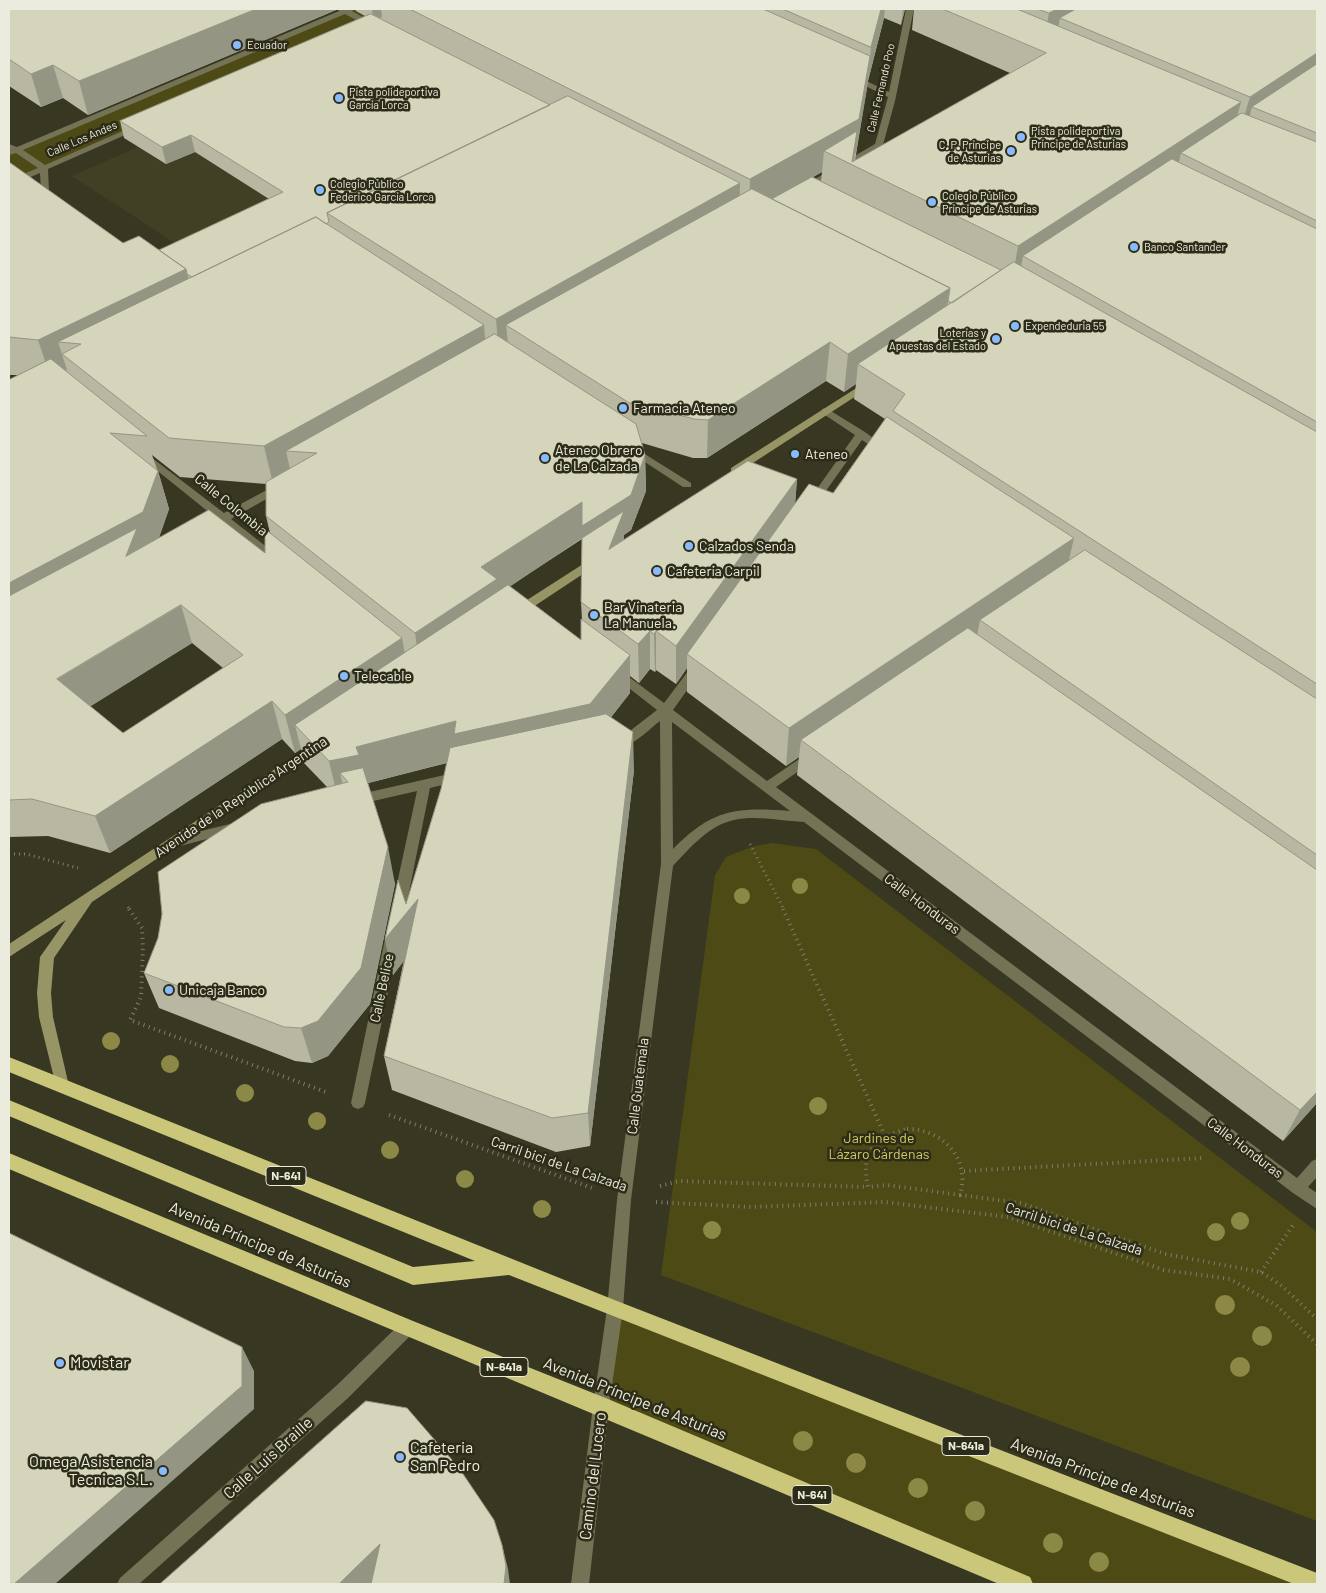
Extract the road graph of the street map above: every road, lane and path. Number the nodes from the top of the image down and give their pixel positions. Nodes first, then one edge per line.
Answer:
1 (910, 9) edge
2 (346, 10) edge
3 (385, 32) edge
4 (847, 75) edge
5 (892, 96) junction
6 (146, 124) edge
7 (11, 149) edge
8 (44, 168) junction
9 (9, 183) edge
10 (794, 195) edge
11 (61, 204) edge
12 (874, 379) edge
13 (826, 411) junction
14 (861, 434) junction
15 (621, 442) edge
16 (135, 448) edge
17 (896, 457) edge
18 (721, 480) edge
19 (289, 481) edge
20 (687, 485) dead end
21 (805, 513) edge
22 (224, 519) junction
23 (198, 533) edge
24 (607, 553) edge
25 (287, 570) edge
26 (526, 606) junction
27 (540, 616) edge
28 (505, 620) edge
29 (702, 660) edge
30 (608, 667) edge
31 (666, 710) junction
32 (330, 737) edge
33 (606, 745) edge
34 (826, 747) edge
35 (472, 774) edge
36 (424, 785) junction
37 (767, 787) junction
38 (348, 802) edge
39 (807, 817) junction
40 (243, 826) edge
41 (748, 841) dead end
42 (176, 842) junction
43 (9, 854) edge
44 (667, 864) junction
45 (112, 883) junction
46 (91, 897) junction
47 (9, 951) edge
48 (9, 1064) edge
49 (62, 1086) junction
50 (358, 1103) junction
51 (9, 1108) edge
52 (885, 1136) junction
53 (1256, 1156) junction
54 (9, 1161) edge
55 (1317, 1166) edge
56 (964, 1171) junction
57 (868, 1187) junction
58 (1298, 1188) junction
59 (960, 1195) junction
60 (624, 1200) junction
61 (1317, 1202) edge
62 (1298, 1218) dead end
63 (511, 1267) junction
64 (1261, 1272) junction
65 (615, 1309) junction
66 (1317, 1319) edge
67 (407, 1328) junction
68 (1317, 1344) edge
69 (601, 1406) junction
70 (1317, 1583) edge
71 (126, 1584) edge
72 (580, 1584) edge
73 (1023, 1584) edge

1 - 5 street, Calle Fernando Poo
2 - 3 street
2 - 7 street, Calle Los Andes
4 - 5 street
5 - 10 street, Calle Fernando Poo
6 - 8 street, Calle Los Andes
7 - 8 street
8 - 9 street, Calle Los Andes
8 - 11 street
12 - 13 street
13 - 14 street
13 - 18 street
14 - 17 street
14 - 21 street
15 - 20 street
16 - 22 street, Calle Colombia
19 - 22 street
22 - 23 street
22 - 25 street, Calle Colombia
24 - 26 street
26 - 27 street
26 - 28 street
29 - 31 street
30 - 31 street, Calle Honduras
31 - 33 street
31 - 37 street, Calle Honduras
31 - 44 street, Calle Guatemala
32 - 42 street, Avenida de la República Argentina
34 - 37 street
35 - 36 street
36 - 38 street
36 - 50 street, Calle Belice
37 - 39 street, Calle Honduras
39 - 44 street
39 - 53 street, Calle Honduras
40 - 42 street
41 - 52 path
42 - 45 street, Avenida de la República Argentina
43 - 45 path
44 - 60 street, Calle Guatemala
45 - 46 street, Avenida de la República Argentina
45 - 50 path, Carril bici de La Calzada
46 - 47 street, Avenida de la República Argentina
46 - 49 street, Avenida de la República Argentina
48 - 49 highway, Avenida Príncipe de Asturias
49 - 63 highway, Avenida Príncipe de Asturias / N-641
50 - 60 path, Carril bici de La Calzada
51 - 63 highway, Avenida Príncipe de Asturias
52 - 56 path
52 - 57 path
53 - 56 path
53 - 58 street, Calle Honduras
54 - 67 highway, Avenida Príncipe de Asturias
55 - 58 street
56 - 59 path
57 - 59 path
57 - 60 path
58 - 61 street, Calle Honduras
59 - 64 path
60 - 65 street, Calle Guatemala
60 - 68 path, Carril bici de La Calzada
62 - 64 path
63 - 65 highway, Avenida Príncipe de Asturias / N-641a
64 - 66 path
65 - 69 street, Camino del Lucero
65 - 70 highway, Avenida Príncipe de Asturias / N-641a
67 - 69 highway, Avenida Príncipe de Asturias / N-641a
67 - 71 street, Calle Luis Braille
69 - 72 street, Camino del Lucero
69 - 73 highway, Avenida Príncipe de Asturias / N-641

